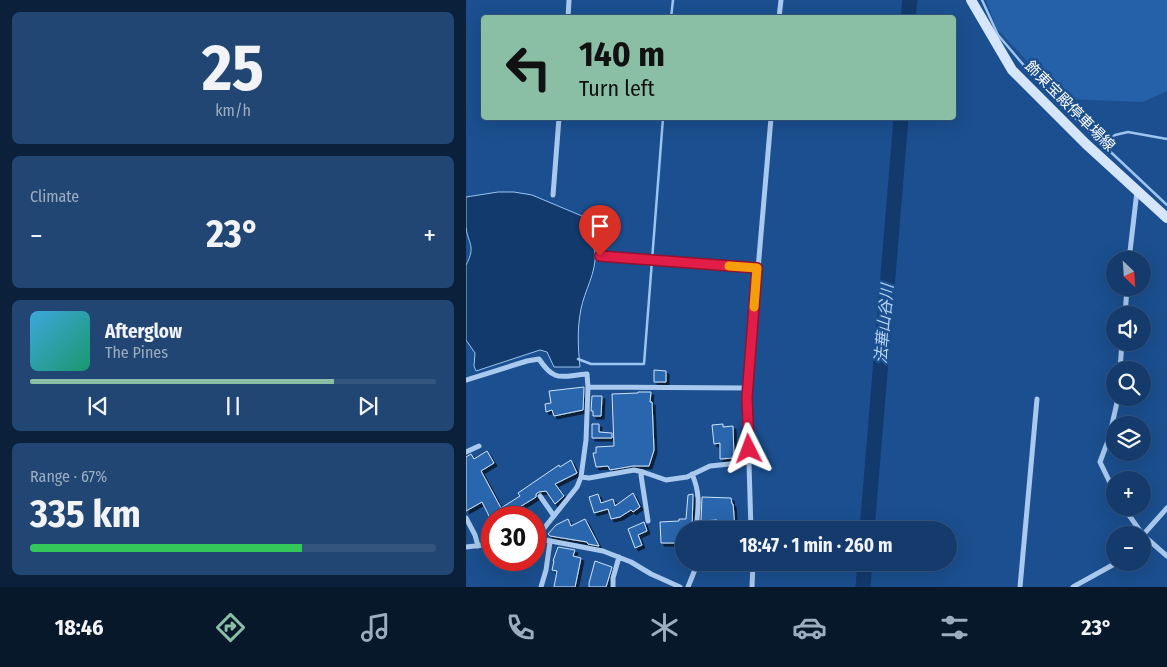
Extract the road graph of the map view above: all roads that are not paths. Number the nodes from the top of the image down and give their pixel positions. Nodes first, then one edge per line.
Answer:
1 (569, 0) edge
2 (781, 0) edge
3 (971, 0) edge
4 (568, 15) edge
5 (779, 15) edge
6 (559, 120) edge
7 (770, 120) edge
8 (1137, 190) junction
9 (553, 195) dead end
10 (1167, 218) edge
11 (1130, 251) edge
12 (600, 256) dead end
13 (757, 268) junction
14 (466, 380) edge
15 (588, 387) junction
16 (747, 388) junction
17 (1037, 399) dead end
18 (1116, 406) edge
19 (480, 446) dead end
20 (466, 452) edge
21 (749, 462) junction
22 (643, 472) junction
23 (692, 474) junction
24 (1106, 474) edge
25 (581, 477) junction
26 (540, 496) dead end
27 (1167, 508) edge
28 (554, 516) junction
29 (466, 518) edge
30 (648, 521) dead end
31 (697, 521) edge
32 (752, 521) edge
33 (546, 526) edge
34 (1151, 526) edge
35 (546, 541) edge
36 (550, 542) junction
37 (1151, 542) edge
38 (466, 546) edge
39 (478, 546) junction
40 (481, 546) edge
41 (1167, 556) edge
42 (619, 558) junction
43 (1106, 569) edge
44 (694, 571) edge
45 (752, 571) edge
46 (541, 587) edge
47 (613, 587) edge
48 (680, 587) edge
49 (688, 587) edge
50 (752, 587) edge
51 (1020, 587) edge
52 (1073, 587) edge

1 - 4 street
2 - 5 street
3 - 8 main road, 飾東宝殿停車場線
6 - 9 street
7 - 13 street
8 - 10 main road, 飾東宝殿停車場線
8 - 11 street
12 - 13 street
13 - 16 street
14 - 15 street
15 - 16 street
15 - 25 street
16 - 21 street
17 - 51 street
18 - 24 street
19 - 20 street
21 - 23 street
21 - 32 street
22 - 23 street
22 - 25 street
22 - 30 street
23 - 31 street
25 - 28 street
26 - 28 street
27 - 34 street
28 - 33 street
29 - 39 street
35 - 36 street
36 - 42 street
36 - 46 street
37 - 41 street
38 - 39 street
39 - 40 street
42 - 47 street
42 - 48 street
43 - 52 street
44 - 49 street
45 - 50 street

